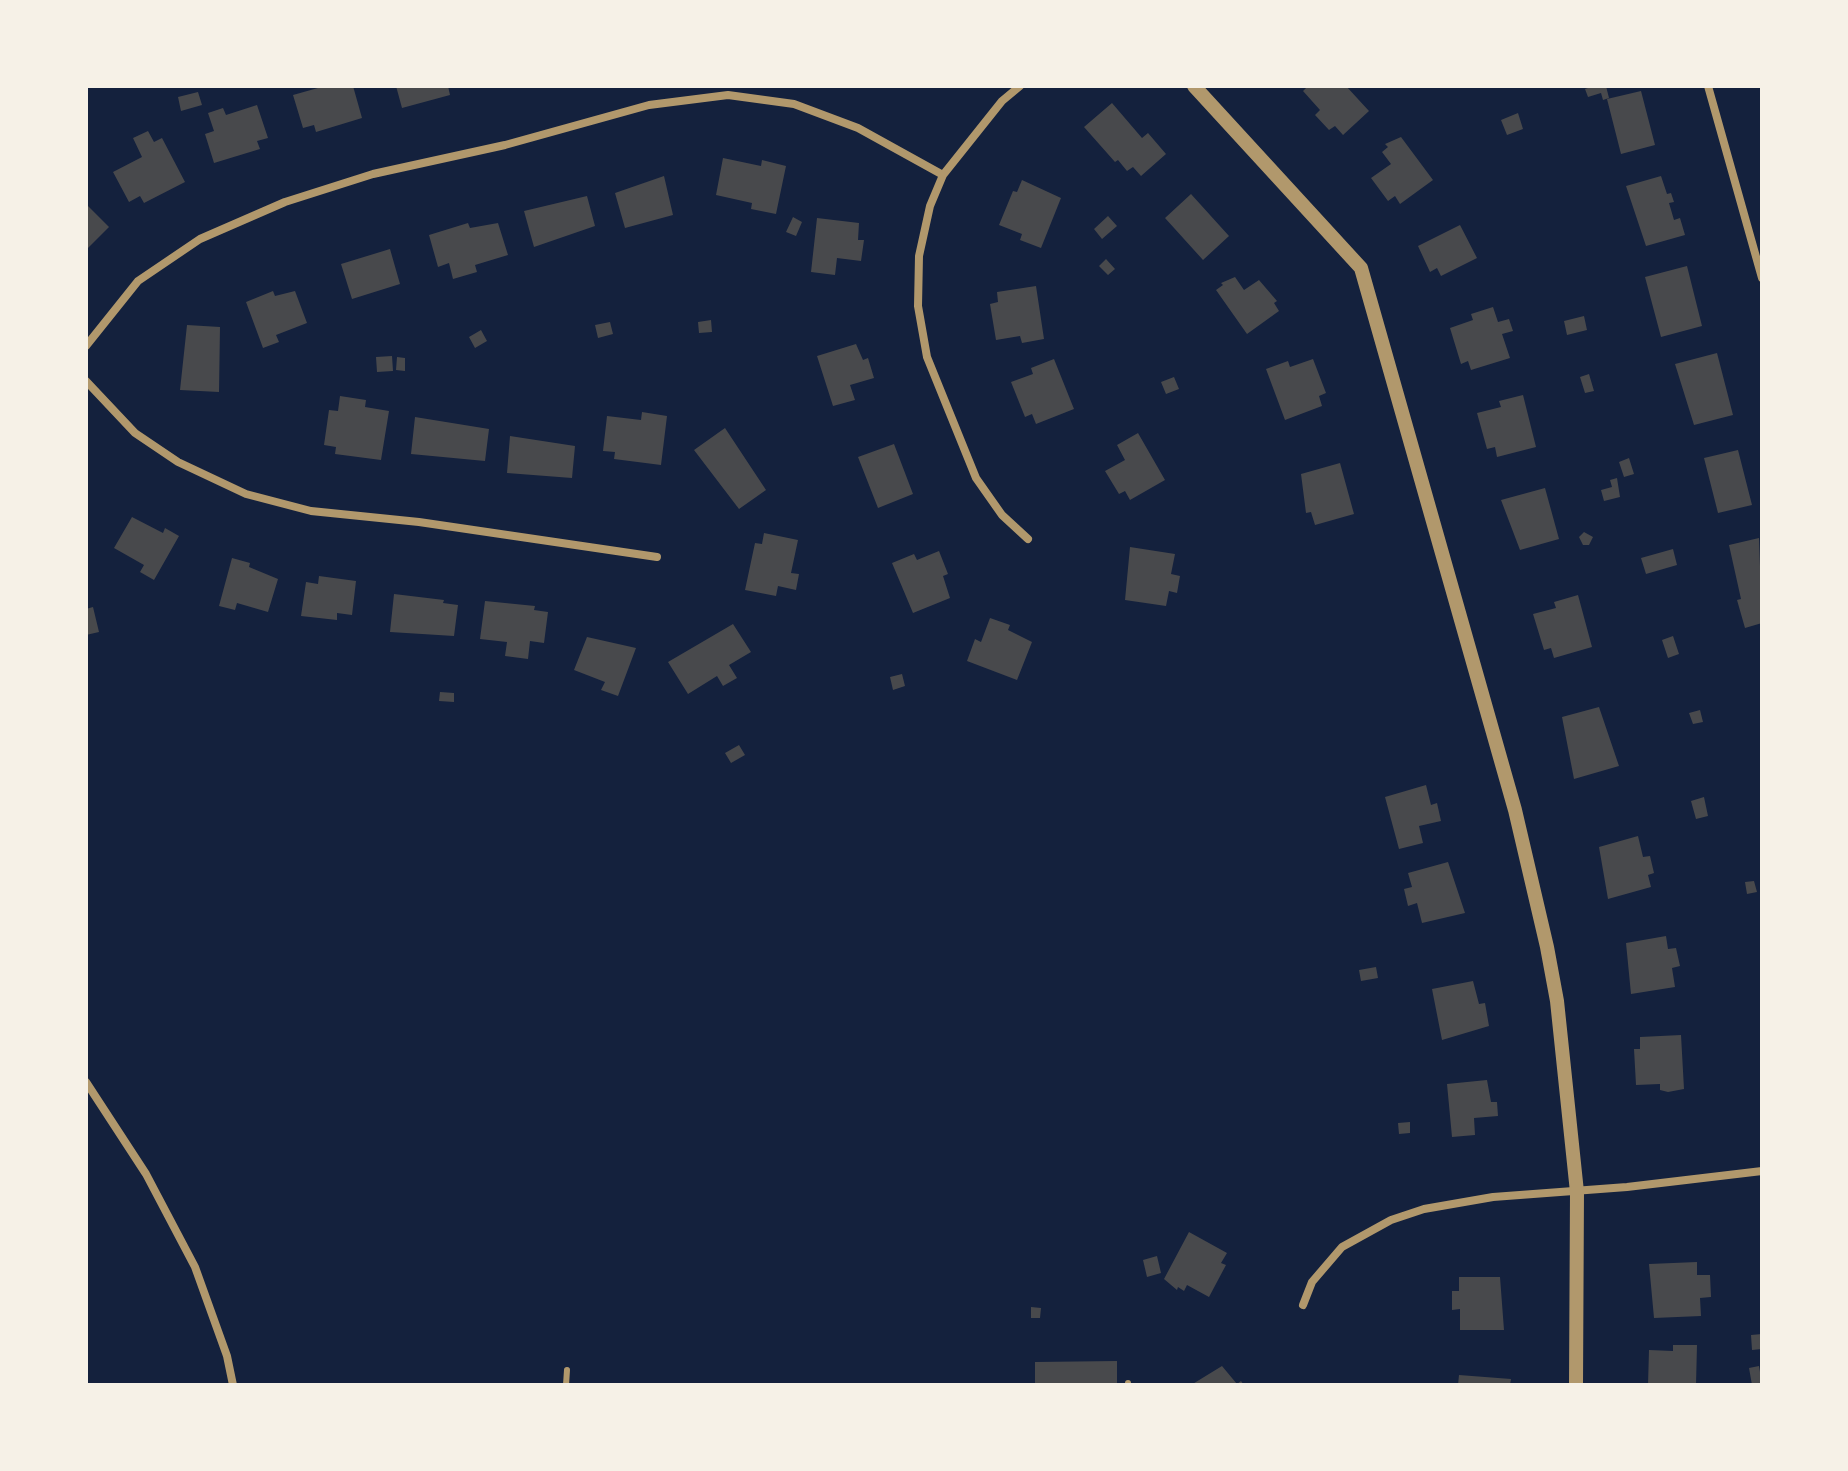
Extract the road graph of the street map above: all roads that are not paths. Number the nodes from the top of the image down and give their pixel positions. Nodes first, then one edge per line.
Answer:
1 (1020, 86) edge
2 (1194, 86) edge
3 (1708, 86) edge
4 (943, 175) junction
5 (1762, 278) edge
6 (86, 346) edge
7 (86, 381) edge
8 (1028, 539) dead end
9 (657, 557) dead end
10 (86, 1082) edge
11 (1762, 1171) edge
12 (1577, 1192) junction
13 (1303, 1305) dead end
14 (567, 1370) dead end
15 (233, 1385) edge
16 (566, 1385) edge
17 (1576, 1385) edge

1 - 4 street
2 - 12 street
3 - 5 street
4 - 6 street
4 - 8 street
7 - 9 street
10 - 15 street
11 - 12 street
12 - 13 street
12 - 17 street
14 - 16 lane

